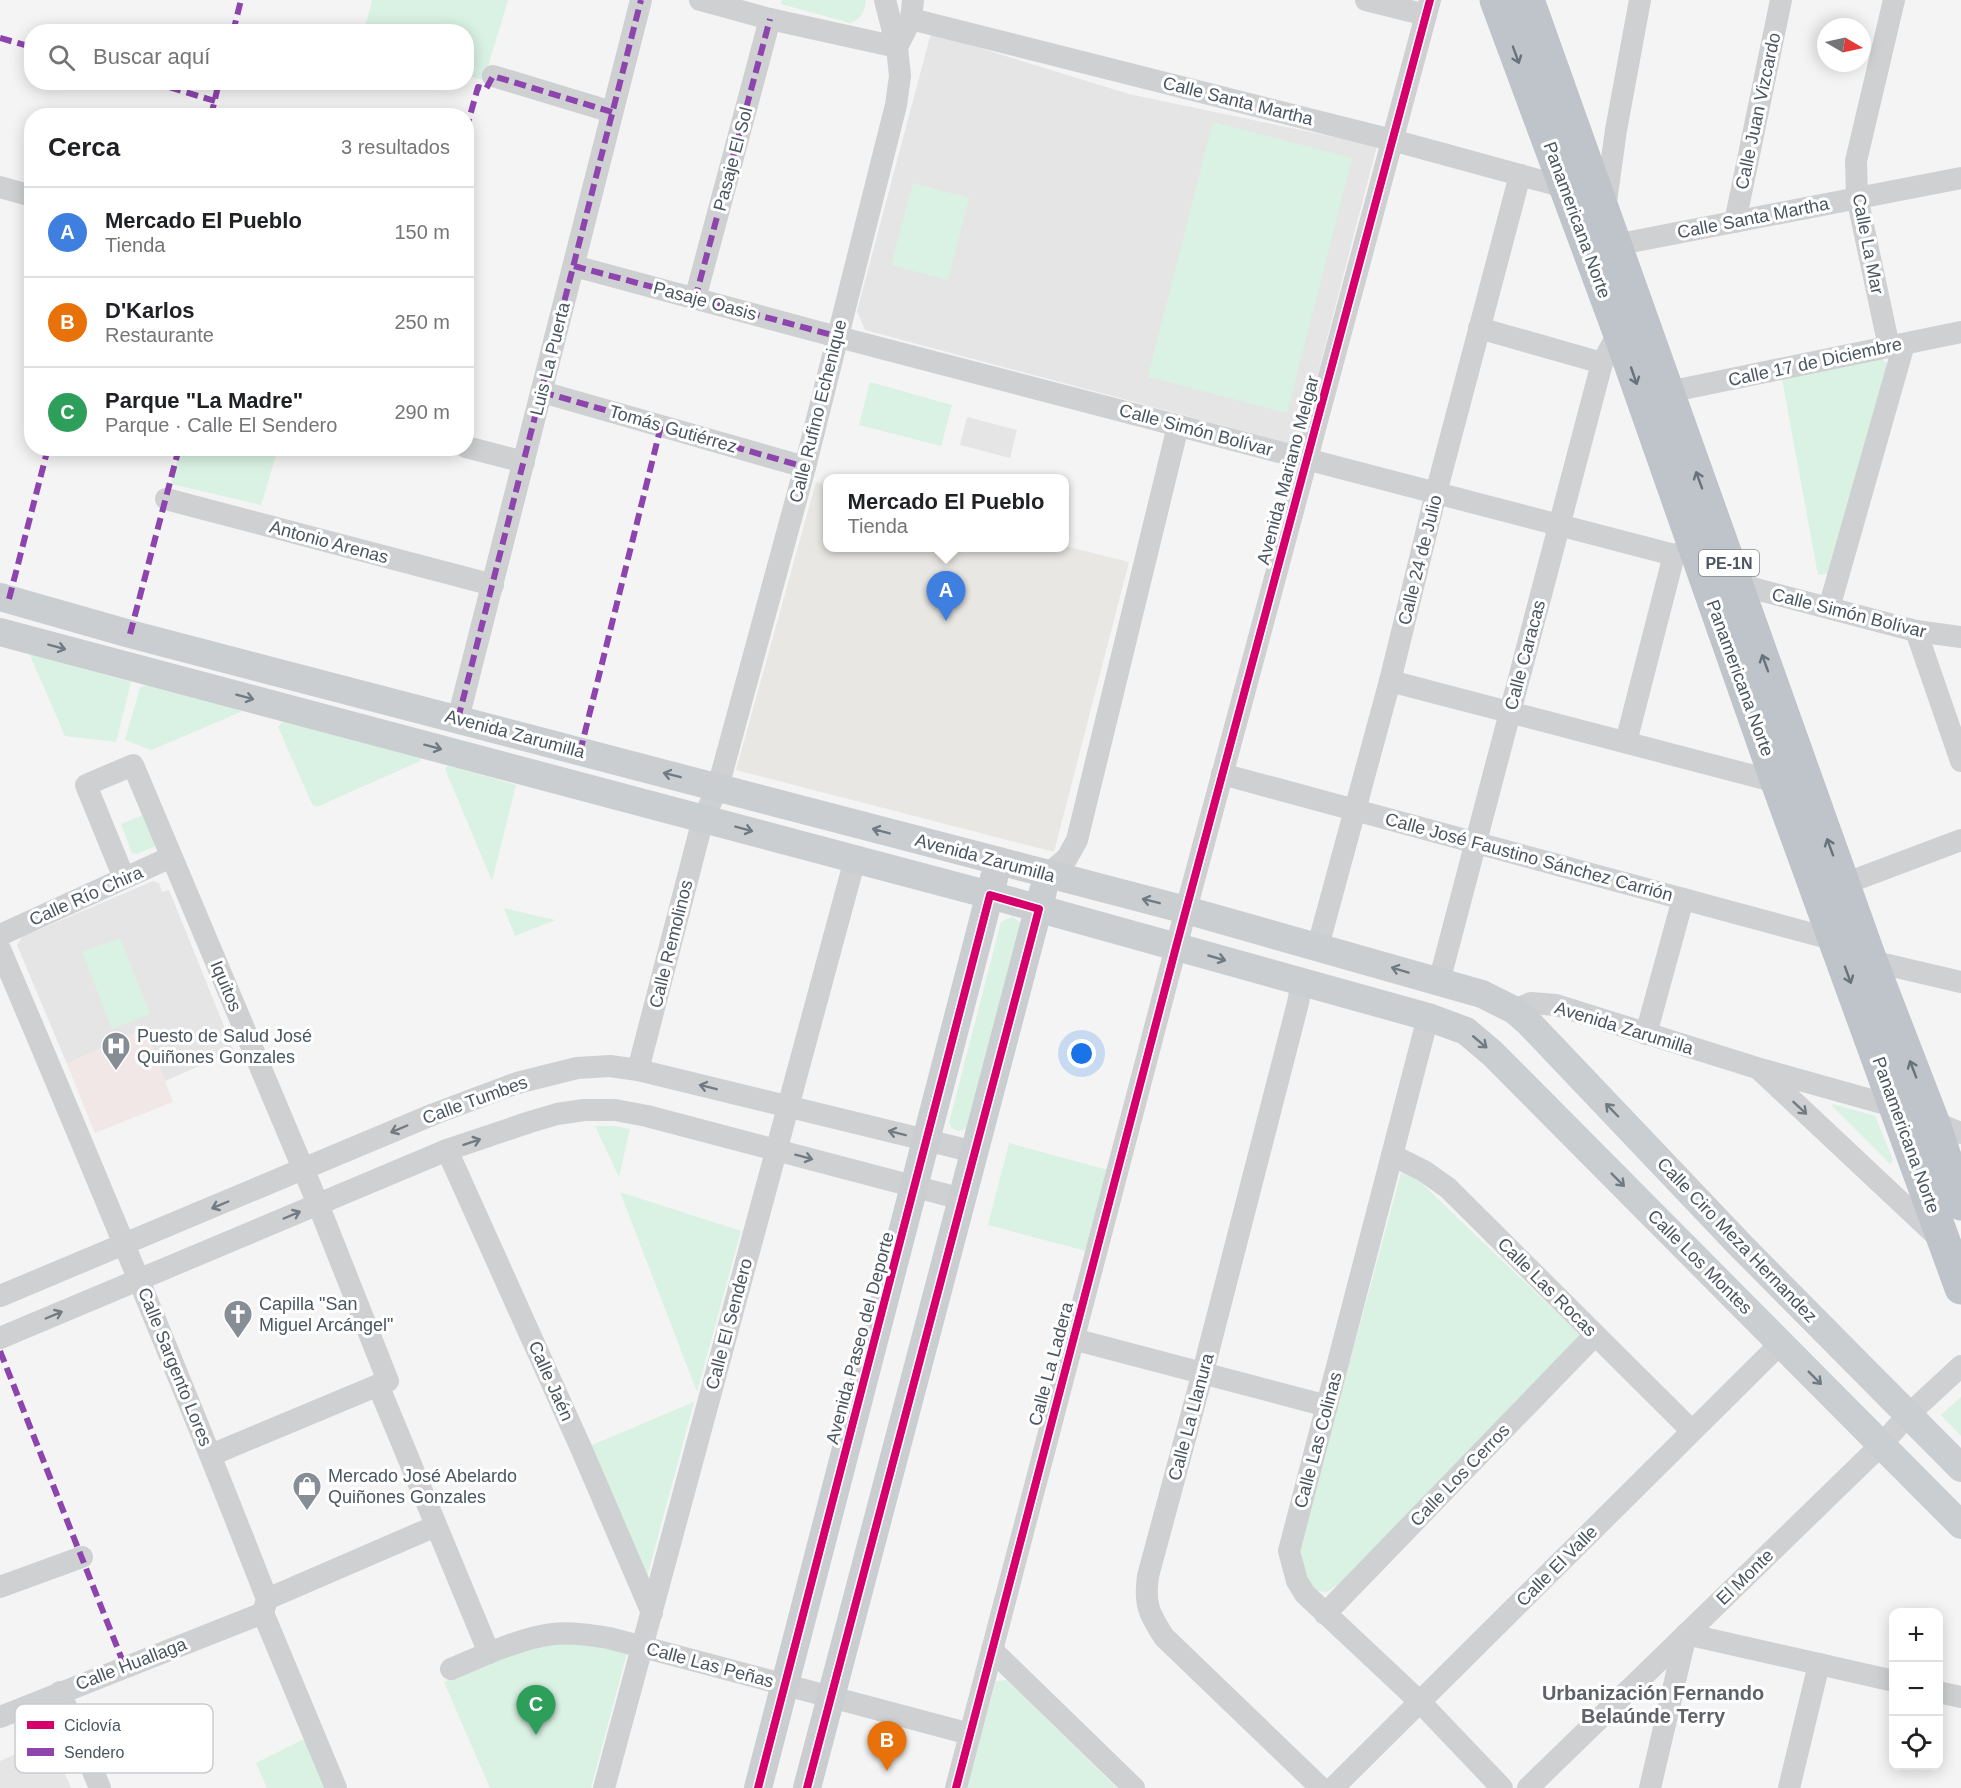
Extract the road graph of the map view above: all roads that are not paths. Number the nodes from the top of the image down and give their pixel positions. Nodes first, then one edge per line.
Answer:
1 (641, 0) edge
2 (700, 0) edge
3 (885, 0) edge
4 (1366, 0) edge
5 (1496, 0) edge
6 (1528, 0) edge
7 (1640, 0) edge
8 (1780, 0) edge
9 (1894, 0) edge
10 (1428, 8) edge
11 (912, 9) edge
12 (770, 19) junction
13 (897, 46) junction
14 (493, 76) dead end
15 (612, 112) junction
16 (1392, 140) junction
17 (1520, 175) junction
18 (1961, 178) edge
19 (0, 187) edge
20 (1564, 187) junction
21 (24, 194) edge
22 (1857, 198) junction
23 (1604, 214) junction
24 (1735, 222) junction
25 (1615, 245) junction
26 (573, 266) junction
27 (695, 299) junction
28 (1479, 328) junction
29 (1619, 332) junction
30 (1961, 333) edge
31 (836, 336) junction
32 (1897, 345) junction
33 (1602, 363) junction
34 (542, 392) junction
35 (1668, 392) junction
36 (1178, 426) junction
37 (474, 449) edge
38 (1307, 459) junction
39 (524, 462) junction
40 (805, 467) junction
41 (1436, 493) junction
42 (166, 499) dead end
43 (1559, 525) junction
44 (1684, 551) junction
45 (1737, 584) junction
46 (492, 585) junction
47 (0, 597) edge
48 (1829, 608) junction
49 (1916, 631) junction
50 (0, 632) edge
51 (1961, 637) edge
52 (1390, 681) junction
53 (1510, 712) junction
54 (458, 719) junction
55 (1626, 742) junction
56 (1961, 761) edge
57 (1222, 774) junction
58 (1777, 782) junction
59 (718, 787) junction
60 (1353, 810) junction
61 (703, 819) junction
62 (1961, 840) edge
63 (1475, 843) junction
64 (171, 857) junction
65 (855, 859) junction
66 (998, 862) junction
67 (1047, 875) junction
68 (124, 878) junction
69 (1844, 884) junction
70 (990, 895) junction
71 (1683, 899) junction
72 (1039, 909) junction
73 (1186, 910) junction
74 (0, 935) edge
75 (1835, 940) junction
76 (1318, 946) junction
77 (1176, 947) junction
78 (0, 949) edge
79 (1871, 961) junction
80 (1302, 982) junction
81 (1439, 982) junction
82 (1961, 982) edge
83 (1514, 1010) junction
84 (1428, 1017) junction
85 (1646, 1034) junction
86 (1757, 1068) junction
87 (639, 1070) junction
88 (788, 1106) junction
89 (1896, 1107) junction
90 (1947, 1129) edge
91 (927, 1140) junction
92 (447, 1150) junction
93 (776, 1150) junction
94 (975, 1152) junction
95 (1392, 1155) junction
96 (303, 1170) junction
97 (915, 1186) junction
98 (1960, 1197) edge
99 (962, 1198) junction
100 (318, 1204) junction
101 (125, 1244) junction
102 (1945, 1244) junction
103 (140, 1279) junction
104 (1961, 1288) edge
105 (0, 1296) edge
106 (1595, 1335) junction
107 (0, 1338) edge
108 (1073, 1339) junction
109 (1781, 1343) junction
110 (1961, 1366) edge
111 (1203, 1372) junction
112 (383, 1383) junction
113 (1327, 1406) junction
114 (1908, 1415) junction
115 (1692, 1431) junction
116 (1881, 1445) junction
117 (211, 1455) junction
118 (1961, 1468) edge
119 (1961, 1525) edge
120 (436, 1526) junction
121 (82, 1557) dead end
122 (0, 1587) edge
123 (265, 1606) junction
124 (652, 1613) junction
125 (1325, 1614) junction
126 (1686, 1634) junction
127 (642, 1647) junction
128 (992, 1650) junction
129 (489, 1653) junction
130 (1819, 1664) junction
131 (451, 1668) dead end
132 (1889, 1680) edge
133 (785, 1685) junction
134 (60, 1692) junction
135 (1943, 1693) edge
136 (831, 1697) junction
137 (1961, 1697) edge
138 (1420, 1702) junction
139 (21, 1704) edge
140 (65, 1704) edge
141 (970, 1734) junction
142 (94, 1773) edge
143 (100, 1788) edge
144 (336, 1788) edge
145 (604, 1788) edge
146 (758, 1788) edge
147 (807, 1788) edge
148 (956, 1788) edge
149 (1134, 1788) edge
150 (1321, 1788) edge
151 (1333, 1788) edge
152 (1502, 1788) edge
153 (1528, 1788) edge
154 (1650, 1788) edge
155 (1789, 1788) edge

1 - 15 street, Luis La Puerta
2 - 12 street
3 - 13 street, Calle Rufino Echenique
4 - 10 street
5 -> 20 highway, Panamericana Norte / PE-1N
6 - 23 highway, Panamericana Norte / PE-1N
7 - 23 street
8 - 24 street, Calle Juan Vizcardo
9 - 22 street, Calle La Mar
10 - 16 street, Avenida Mariano Melgar
11 - 13 street
11 - 16 street, Calle Santa Martha
12 - 13 street
12 - 27 street, Pasaje El Sol
13 - 31 street, Calle Rufino Echenique
14 - 15 street
15 - 26 street, Luis La Puerta
16 - 17 street, Calle Santa Martha
16 - 38 street, Avenida Mariano Melgar
17 - 20 street, Calle Santa Martha
17 - 28 street, Calle 24 de Julio
18 - 22 street, Calle Santa Martha
19 - 21 street
20 - 29 highway, Panamericana Norte / PE-1N
22 - 24 street, Calle Santa Martha
22 - 32 street, Calle La Mar
23 - 25 highway, Panamericana Norte / PE-1N
24 - 25 street, Calle Santa Martha
25 - 35 highway, Panamericana Norte / PE-1N
26 - 27 street, Pasaje Oasis
26 - 34 street, Luis La Puerta
27 - 31 street, Pasaje Oasis
28 - 33 street
28 - 41 street, Calle 24 de Julio
29 - 33 street, Calle Caracas
29 -> 44 highway, Panamericana Norte / PE-1N
30 - 32 street, Calle 17 de Diciembre
31 - 36 street, Calle Simón Bolívar
31 - 40 street, Calle Rufino Echenique
32 - 35 street, Calle 17 de Diciembre
32 - 48 street, Calle La Mar
33 - 43 street, Calle Caracas
34 - 39 street, Luis La Puerta
34 - 40 street, Tomás Gutiérrez
45 -> 35 highway, Panamericana Norte / PE-1N
36 - 38 street, Calle Simón Bolívar
36 - 67 street
37 - 39 street
38 - 41 street, Calle Simón Bolívar
38 - 57 street, Avenida Mariano Melgar
39 - 46 street, Luis La Puerta
40 - 59 street, Calle Rufino Echenique
41 - 43 street, Calle Simón Bolívar
41 - 52 street, Calle 24 de Julio
42 - 46 street, Antonio Arenas
43 - 44 street, Calle Simón Bolívar
43 - 53 street, Calle Caracas
44 - 55 street
44 - 58 highway, Panamericana Norte / PE-1N
45 - 48 street, Calle Simón Bolívar
69 -> 45 highway, Panamericana Norte / PE-1N
46 - 54 street, Luis La Puerta
47 - 54 main road, Avenida Zarumilla
48 - 49 street, Calle Simón Bolívar
49 - 51 street, Calle Simón Bolívar
49 - 56 street
50 -> 61 main road, Avenida Zarumilla
52 - 53 street
52 - 60 street, Calle 24 de Julio
53 - 55 street
53 - 63 street, Calle Caracas
59 -> 54 main road, Avenida Zarumilla
55 - 58 street
57 - 60 street, Calle José Faustino Sánchez Carrión
57 - 73 street, Avenida Mariano Melgar
58 - 75 highway, Panamericana Norte / PE-1N
59 - 61 street, Calle Rufino Echenique
66 -> 59 main road, Avenida Zarumilla
60 - 63 street, Calle José Faustino Sánchez Carrión
60 - 76 street, Calle 24 de Julio
61 -> 65 main road, Avenida Zarumilla
61 - 87 street, Calle Remolinos
62 - 69 street
63 - 71 street, Calle José Faustino Sánchez Carrión
63 - 81 street, Calle Caracas
64 - 68 street, Calle Río Chira
64 - 68 street, Iquitos
64 - 96 street, Iquitos
65 - 70 main road, Avenida Zarumilla
65 - 88 street, Calle El Sendero
66 - 67 main road, Avenida Zarumilla
66 - 70 main road, Avenida Paseo del Deporte
67 - 72 main road
73 -> 67 main road, Avenida Zarumilla
68 - 74 street, Calle Río Chira
69 - 79 highway, Panamericana Norte / PE-1N
70 - 72 main road, Avenida Zarumilla
70 - 91 main road, Avenida Paseo del Deporte
71 - 75 street, Calle José Faustino Sánchez Carrión
71 - 85 street
72 - 77 main road, Avenida Zarumilla
72 - 94 main road
73 - 76 main road, Avenida Zarumilla
73 - 77 street, Avenida Mariano Melgar
75 -> 89 highway, Panamericana Norte / PE-1N
81 -> 76 main road, Avenida Zarumilla
77 -> 80 main road, Avenida Zarumilla
77 - 108 street, Calle La Ladera
78 - 101 street, Calle Sargento Lores
79 - 82 street
90 -> 79 highway, Panamericana Norte / PE-1N
80 - 84 main road, Avenida Zarumilla
80 - 111 street, Calle La Llanura
81 - 83 main road, Avenida Zarumilla
83 - 85 street, Avenida Zarumilla
114 -> 83 main road, Calle Ciro Meza Hernandez
84 - 95 street, Calle Las Colinas
84 -> 109 main road, Calle Los Montes
85 - 86 street, Avenida Zarumilla
86 - 89 street, Avenida Zarumilla
86 -> 102 street
88 -> 87 street, Calle Tumbes
87 -> 96 street, Calle Tumbes
91 -> 88 street, Calle Tumbes
88 - 93 street, Calle El Sendero
89 - 90 street, Avenida Zarumilla
89 - 102 highway, Panamericana Norte / PE-1N
90 - 98 highway, Panamericana Norte / PE-1N
91 - 94 street, Calle Tumbes
91 - 97 main road, Avenida Paseo del Deporte
92 -> 93 street, Calle Tumbes
92 - 100 street, Calle Tumbes
92 - 124 street, Calle Jaén
93 -> 97 street, Calle Tumbes
93 - 124 street, Calle El Sendero
94 - 99 main road
95 - 106 street, Calle Las Rocas
95 - 113 street, Calle Las Colinas
96 - 100 street, Iquitos
96 -> 101 street, Calle Tumbes
97 - 99 street, Calle Tumbes
97 - 133 main road, Avenida Paseo del Deporte
99 - 136 main road
103 -> 100 street, Calle Tumbes
100 - 112 street, Iquitos
101 - 103 street, Calle Sargento Lores
101 - 105 street, Calle Tumbes
102 - 104 highway, Panamericana Norte / PE-1N
107 -> 103 street, Calle Tumbes
103 - 117 street, Calle Sargento Lores
106 - 115 street, Calle Las Rocas
106 - 125 street, Calle Los Cerros
108 - 111 street
108 - 128 street, Calle La Ladera
109 - 115 street, Calle El Valle
109 -> 116 main road, Calle Los Montes
110 - 114 street, El Monte
111 - 113 street
111 - 150 street, Calle La Llanura
112 - 117 street
112 - 120 street, Iquitos
113 - 125 street, Calle Las Colinas
114 - 116 street, El Monte
114 - 118 main road, Calle Ciro Meza Hernandez
115 - 138 street, Calle El Valle
116 - 119 main road, Calle Los Montes
116 - 126 street, El Monte
117 - 123 street, Calle Sargento Lores
120 - 123 street, Calle Huallaga
120 - 129 street, Iquitos
121 - 122 street
123 - 134 street, Calle Huallaga
123 - 144 street, Calle Sargento Lores
124 - 127 street, Calle El Sendero
125 - 138 street, Calle Las Colinas
126 - 130 street
126 - 153 street, El Monte
126 - 154 street
127 - 129 street, Calle Las Peñas
127 - 133 street, Calle Las Peñas
127 - 145 street, Calle El Sendero
128 - 141 street, Calle La Ladera
128 - 149 street
129 - 131 street, Calle Las Peñas
130 - 132 street
130 - 155 street
133 - 136 street, Calle Las Peñas
133 - 146 main road, Avenida Paseo del Deporte
134 - 139 street, Calle Huallaga
134 - 140 street
135 - 137 street
136 - 141 street, Calle Las Peñas
136 - 147 main road
138 - 151 street, Calle El Valle
138 - 152 street, Calle Las Colinas
141 - 148 street, Calle La Ladera
142 - 143 street

